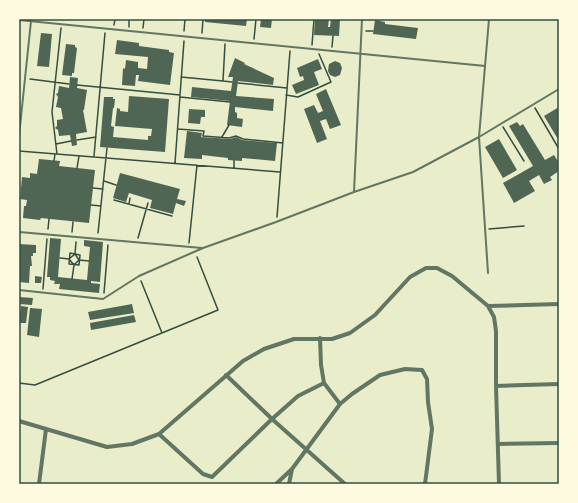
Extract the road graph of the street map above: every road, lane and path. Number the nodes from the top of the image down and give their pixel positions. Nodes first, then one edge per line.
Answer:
1 (129, 19) edge
2 (144, 19) edge
3 (185, 19) edge
4 (203, 19) edge
5 (256, 19) edge
6 (314, 19) edge
7 (362, 19) edge
8 (489, 19) edge
9 (19, 20) edge
10 (31, 21) junction
11 (61, 24) junction
12 (106, 29) junction
13 (128, 31) junction
14 (362, 31) junction
15 (373, 31) dead end
16 (143, 32) junction
17 (184, 36) junction
18 (333, 36) dead end
19 (201, 38) junction
20 (225, 40) junction
21 (253, 43) junction
22 (290, 47) junction
23 (311, 49) junction
24 (317, 50) junction
25 (332, 51) junction
26 (361, 54) junction
27 (485, 66) junction
28 (181, 77) junction
29 (25, 79) junction
30 (223, 81) junction
31 (232, 82) dead end
32 (55, 83) junction
33 (238, 83) dead end
34 (70, 84) dead end
35 (77, 86) dead end
36 (100, 88) junction
37 (287, 88) junction
38 (559, 89) edge
39 (286, 95) junction
40 (180, 96) junction
41 (230, 102) dead end
42 (533, 105) junction
43 (501, 124) junction
44 (229, 125) dead end
45 (178, 129) junction
46 (19, 136) edge
47 (96, 137) junction
48 (479, 137) junction
49 (222, 138) junction
50 (77, 140) dead end
51 (71, 141) dead end
52 (283, 143) junction
53 (56, 144) junction
54 (107, 148) dead end
55 (559, 149) edge
56 (19, 151) edge
57 (56, 154) junction
58 (79, 156) junction
59 (94, 157) junction
60 (106, 158) junction
61 (54, 160) dead end
62 (234, 160) dead end
63 (524, 162) dead end
64 (175, 163) junction
65 (197, 165) junction
66 (77, 168) dead end
67 (234, 168) junction
68 (280, 172) junction
69 (104, 181) junction
70 (116, 185) dead end
71 (93, 188) dead end
72 (103, 189) junction
73 (354, 192) junction
74 (130, 198) dead end
75 (114, 200) dead end
76 (148, 203) dead end
77 (128, 204) junction
78 (91, 205) dead end
79 (101, 206) junction
80 (146, 209) junction
81 (172, 216) dead end
82 (49, 219) dead end
83 (73, 222) dead end
84 (276, 222) junction
85 (524, 226) dead end
86 (485, 229) junction
87 (19, 232) edge
88 (48, 234) junction
89 (71, 236) junction
90 (98, 238) junction
91 (108, 239) junction
92 (137, 241) junction
93 (76, 242) dead end
94 (189, 246) junction
95 (203, 248) junction
96 (195, 251) junction
97 (75, 254) junction
98 (60, 258) dead end
99 (70, 259) junction
100 (79, 260) junction
101 (89, 261) dead end
102 (74, 265) junction
103 (488, 273) dead end
104 (139, 276) junction
105 (72, 279) dead end
106 (19, 290) edge
107 (43, 293) junction
108 (103, 299) junction
109 (559, 304) edge
110 (488, 306) junction
111 (162, 333) junction
112 (320, 338) junction
113 (226, 375) junction
114 (19, 383) edge
115 (324, 383) junction
116 (559, 384) edge
117 (496, 386) junction
118 (340, 404) junction
119 (272, 419) junction
120 (19, 421) edge
121 (46, 429) junction
122 (159, 434) junction
123 (559, 443) edge
124 (498, 444) junction
125 (306, 449) junction
126 (292, 469) junction
127 (39, 484) edge
128 (276, 484) edge
129 (289, 484) edge
130 (345, 484) edge
131 (425, 484) edge
132 (500, 484) edge

1 - 13 path
2 - 16 path
3 - 17 path
4 - 19 path
5 - 21 path
6 - 23 path
7 - 14 lane
8 - 27 lane
9 - 10 lane
10 - 11 lane
10 - 29 lane
11 - 12 lane
11 - 32 path
12 - 13 lane
12 - 36 path
13 - 16 lane
14 - 15 path
14 - 26 lane
16 - 17 lane
17 - 19 lane
17 - 28 path
18 - 25 path
19 - 20 lane
20 - 21 lane
20 - 30 path
21 - 22 lane
22 - 23 lane
22 - 37 path
23 - 24 lane
24 - 25 lane
24 - 39 path
25 - 26 lane
26 - 27 lane
26 - 73 lane
27 - 48 lane
28 - 30 path
28 - 40 path
29 - 32 path
29 - 46 lane
30 - 31 path
32 - 34 path
32 - 53 path
33 - 37 path
35 - 36 path
36 - 40 path
36 - 47 path
37 - 39 path
38 - 42 lane
39 - 52 path
40 - 41 path
40 - 45 path
42 - 43 lane
42 - 55 path
43 - 48 lane
43 - 63 path
44 - 49 path
45 - 49 path
45 - 64 path
47 - 50 path
47 - 59 path
48 - 73 lane
48 - 86 lane
49 - 52 path
51 - 53 path
52 - 68 path
53 - 57 path
54 - 60 path
56 - 57 path
57 - 58 path
57 - 61 path
58 - 59 path
58 - 66 path
59 - 60 path
60 - 64 path
60 - 69 path
62 - 67 path
64 - 65 path
65 - 67 path
65 - 94 path
67 - 68 path
68 - 84 path
69 - 70 path
69 - 72 path
71 - 72 path
72 - 79 path
73 - 84 lane
74 - 77 path
75 - 77 path
76 - 80 path
77 - 80 path
78 - 79 path
79 - 90 path
80 - 81 path
80 - 92 path
82 - 88 path
83 - 89 path
84 - 95 lane
85 - 86 path
86 - 103 lane
87 - 88 lane
88 - 89 lane
88 - 107 path
89 - 90 lane
90 - 91 lane
91 - 92 lane
91 - 108 path
92 - 94 lane
93 - 97 path
94 - 95 lane
95 - 96 lane
96 - 104 lane
96 - 111 path
97 - 99 path
97 - 100 path
98 - 99 path
99 - 102 path
100 - 101 path
100 - 102 path
102 - 105 path
104 - 108 lane
104 - 111 path
106 - 107 lane
107 - 108 lane
109 - 110 street
110 - 112 street
110 - 117 street
111 - 114 path
112 - 113 street
112 - 115 street
113 - 119 street
113 - 122 street
115 - 118 street
115 - 119 street
116 - 117 street
117 - 124 street
118 - 125 street
118 - 131 street
119 - 122 street
119 - 125 street
120 - 121 street
121 - 122 street
121 - 127 street
123 - 124 street
124 - 132 street
125 - 126 street
125 - 130 street
126 - 128 street
126 - 129 street

